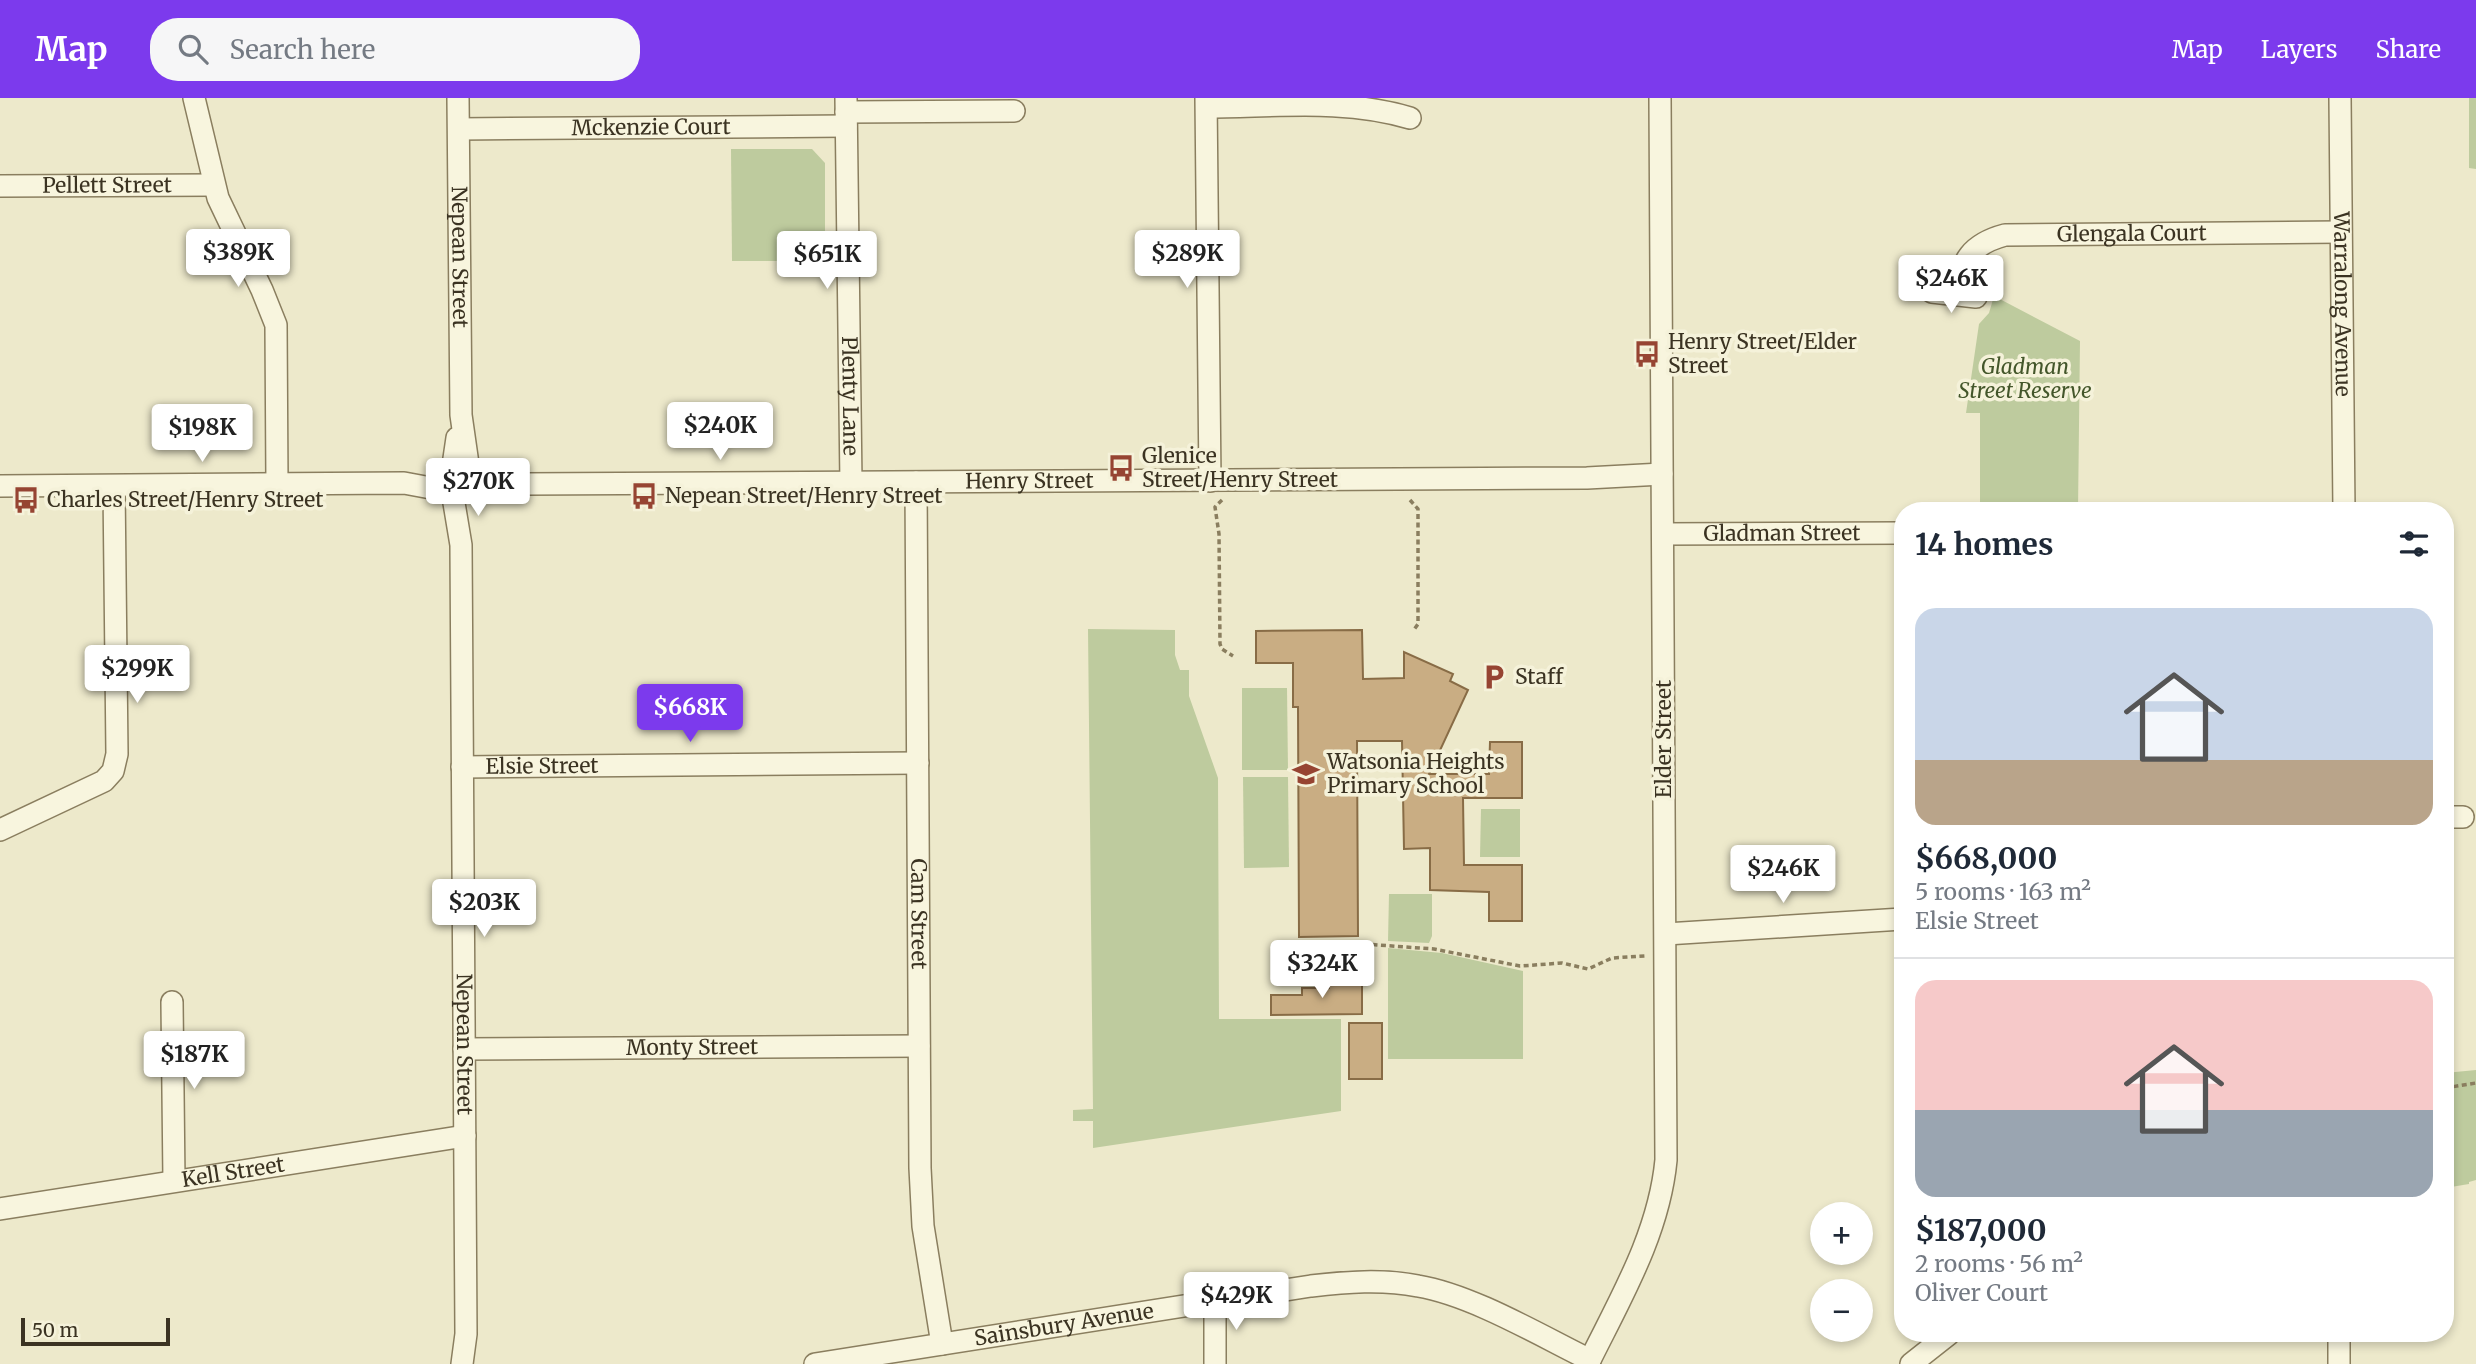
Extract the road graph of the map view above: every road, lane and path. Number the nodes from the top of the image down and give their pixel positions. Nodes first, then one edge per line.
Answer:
1 (194, 98) edge
2 (458, 98) edge
3 (1660, 98) edge
4 (2340, 98) edge
5 (1206, 102) edge
6 (1014, 111) dead end
7 (846, 112) edge
8 (1410, 118) dead end
9 (458, 130) junction
10 (214, 185) junction
11 (0, 186) edge
12 (2341, 232) junction
13 (1932, 292) dead end
14 (1955, 294) junction
15 (1976, 297) dead end
16 (1662, 474) junction
17 (1210, 481) junction
18 (851, 482) junction
19 (916, 482) junction
20 (277, 484) junction
21 (461, 484) junction
22 (0, 486) edge
23 (114, 486) junction
24 (1226, 496) dead end
25 (1406, 496) dead end
26 (2344, 502) edge
27 (1894, 533) edge
28 (1662, 534) junction
29 (1413, 631) dead end
30 (1233, 656) dead end
31 (918, 763) junction
32 (462, 767) junction
33 (0, 830) edge
34 (1894, 920) edge
35 (1666, 934) junction
36 (1364, 944) dead end
37 (1645, 956) dead end
38 (172, 1002) dead end
39 (919, 1046) junction
40 (464, 1049) junction
41 (2476, 1083) edge
42 (2454, 1087) edge
43 (465, 1136) junction
44 (174, 1181) junction
45 (0, 1209) edge
46 (1215, 1301) junction
47 (466, 1334) junction
48 (1938, 1342) edge
49 (2339, 1342) edge
50 (942, 1344) junction
51 (1589, 1362) edge
52 (824, 1363) edge
53 (462, 1364) edge
54 (471, 1364) edge
55 (1215, 1364) edge
56 (1911, 1364) edge
57 (2339, 1364) edge

1 - 10 street
2 - 9 street, Nepean Street
3 - 16 street, Elder Street
4 - 12 street, Warralong Avenue
5 - 8 street
5 - 17 street
6 - 7 street, Mckenzie Court
7 - 9 street, Mckenzie Court
7 - 18 street, Plenty Lane
9 - 21 street, Nepean Street
10 - 11 street, Pellett Street
10 - 20 street
12 - 14 street, Glengala Court
12 - 26 street, Warralong Avenue
13 - 14 street
14 - 15 street
16 - 17 street, Henry Street
16 - 28 street, Elder Street
17 - 19 street, Henry Street
18 - 19 street, Henry Street
18 - 21 street, Henry Street
19 - 31 street, Cam Street
20 - 21 street, Henry Street
20 - 23 street, Henry Street
21 - 32 street, Nepean Street
22 - 23 street, Henry Street
23 - 33 street
24 - 30 path
25 - 29 path
27 - 28 street, Gladman Street
28 - 35 street, Elder Street
31 - 32 street, Elsie Street
31 - 39 street, Cam Street
32 - 40 street, Nepean Street
34 - 35 street
35 - 51 street, Elder Street
36 - 37 path
38 - 44 street
39 - 40 street, Monty Street
39 - 50 street, Cam Street
40 - 43 street, Nepean Street
41 - 42 path
43 - 44 street, Kell Street
43 - 47 street, Nepean Street
44 - 45 street, Kell Street
46 - 50 street, Sainsbury Avenue
46 - 51 street, Sainsbury Avenue
46 - 55 street
47 - 53 street, Nepean Street
47 - 54 street, Nepean Street
48 - 56 street
49 - 57 street
50 - 52 street, Sainsbury Avenue

